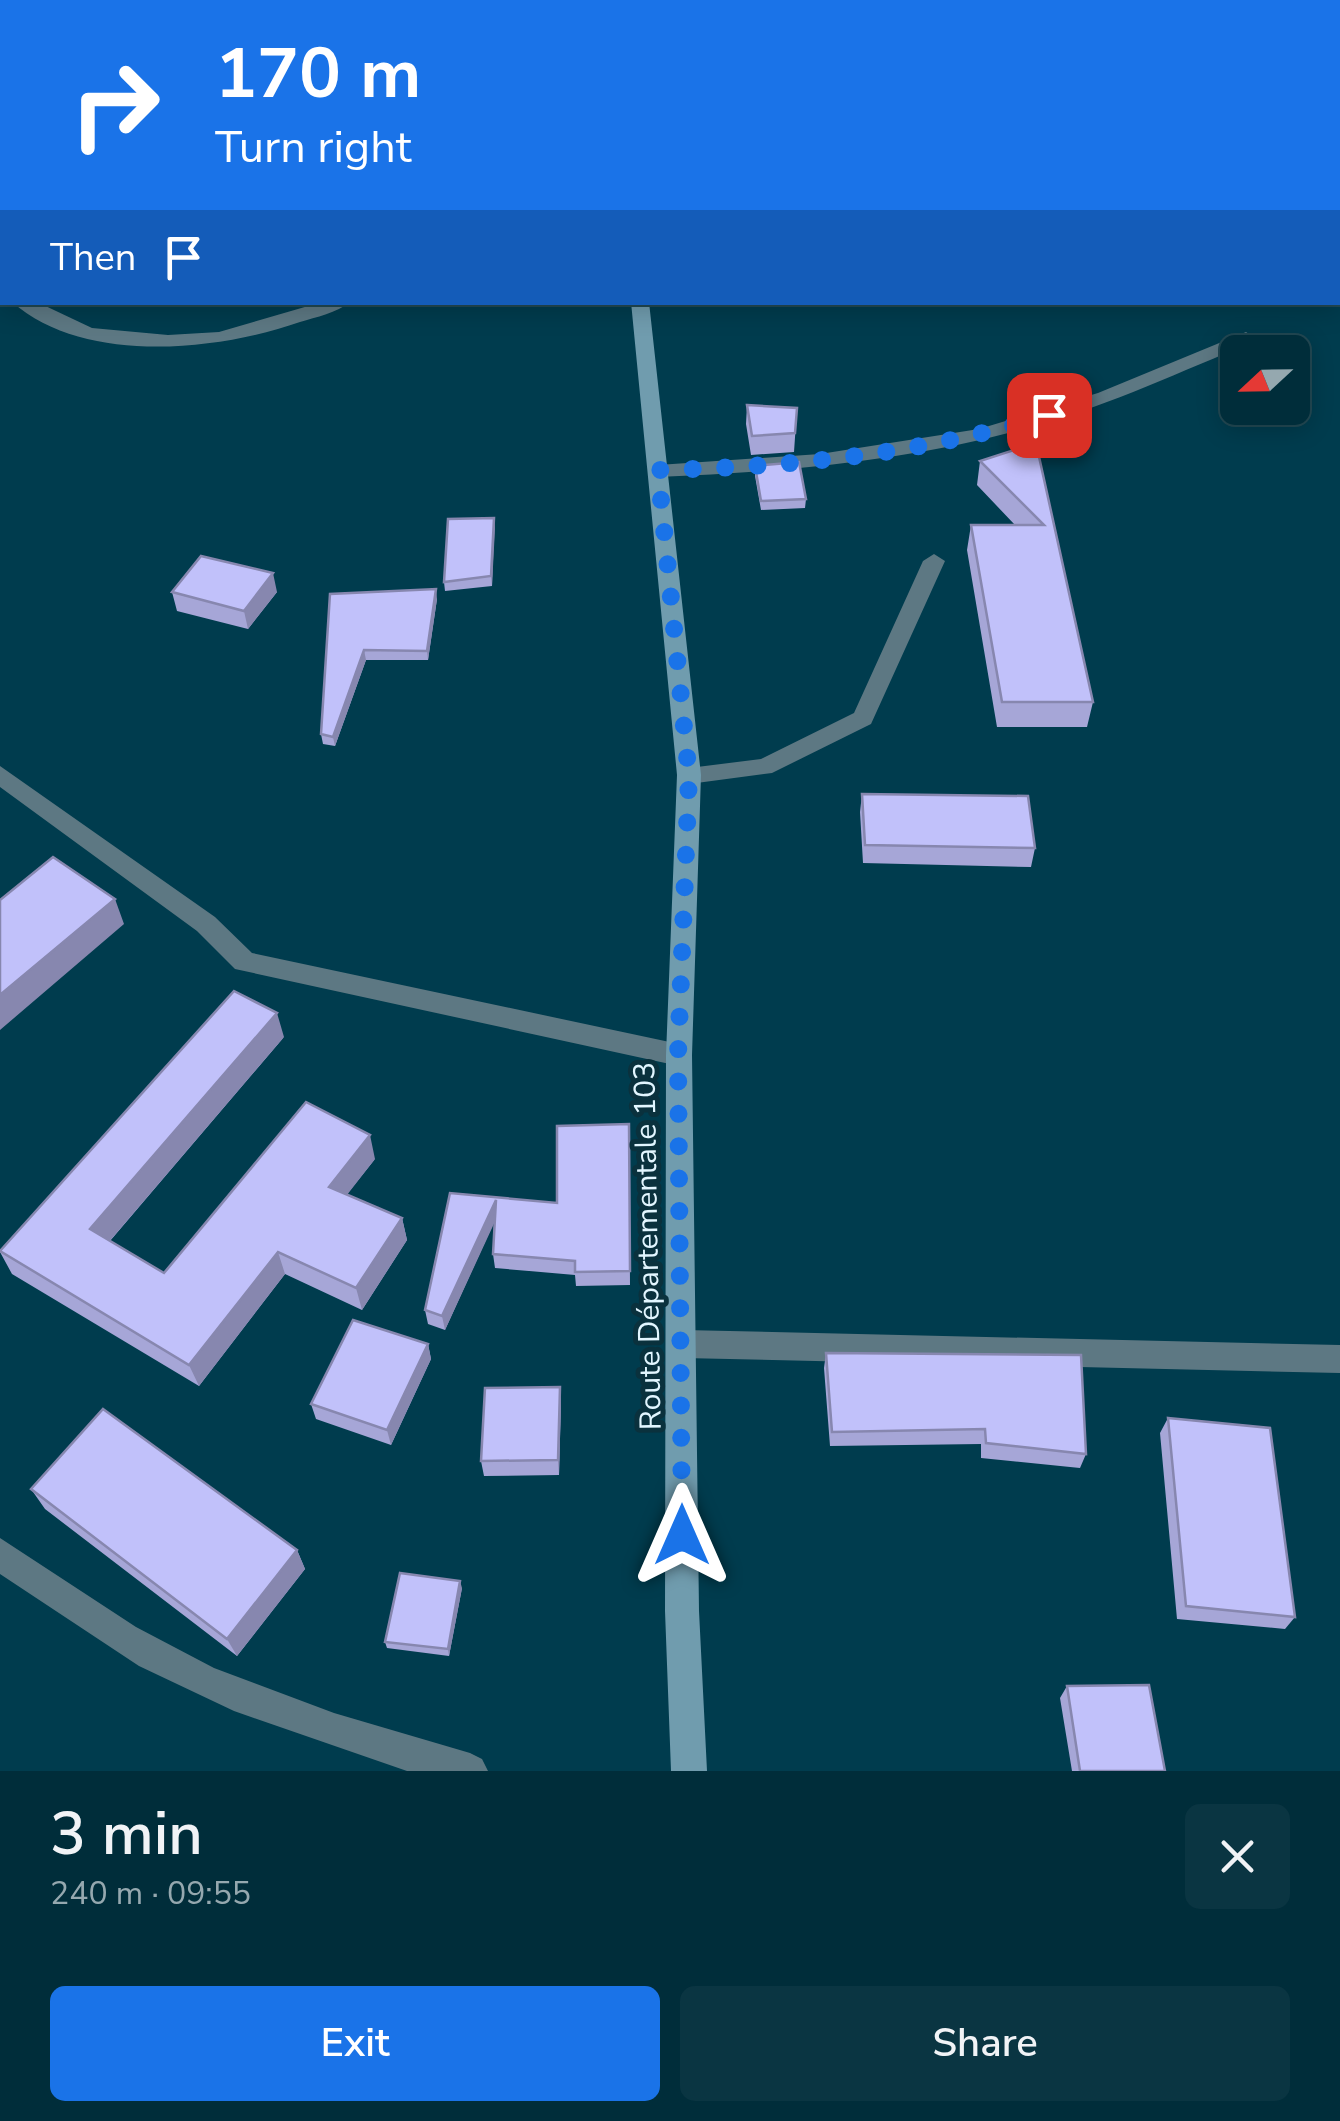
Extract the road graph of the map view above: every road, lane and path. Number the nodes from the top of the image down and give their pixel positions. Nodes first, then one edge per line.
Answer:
1 (27, 305) edge
2 (332, 305) edge
3 (640, 305) edge
4 (1220, 349) edge
5 (658, 470) junction
6 (934, 560) dead end
7 (0, 775) edge
8 (689, 776) junction
9 (678, 1055) junction
10 (683, 1344) junction
11 (1340, 1359) edge
12 (0, 1554) edge
13 (470, 1771) edge
14 (689, 1771) edge

1 - 2 street
3 - 5 main road, Route Départementale 103
4 - 5 street
5 - 8 main road, Route Départementale 103
6 - 8 street
7 - 9 street
8 - 9 main road, Route Départementale 103
9 - 10 main road, Route Départementale 103
10 - 11 street
10 - 14 main road, Route Départementale 103
12 - 13 street

